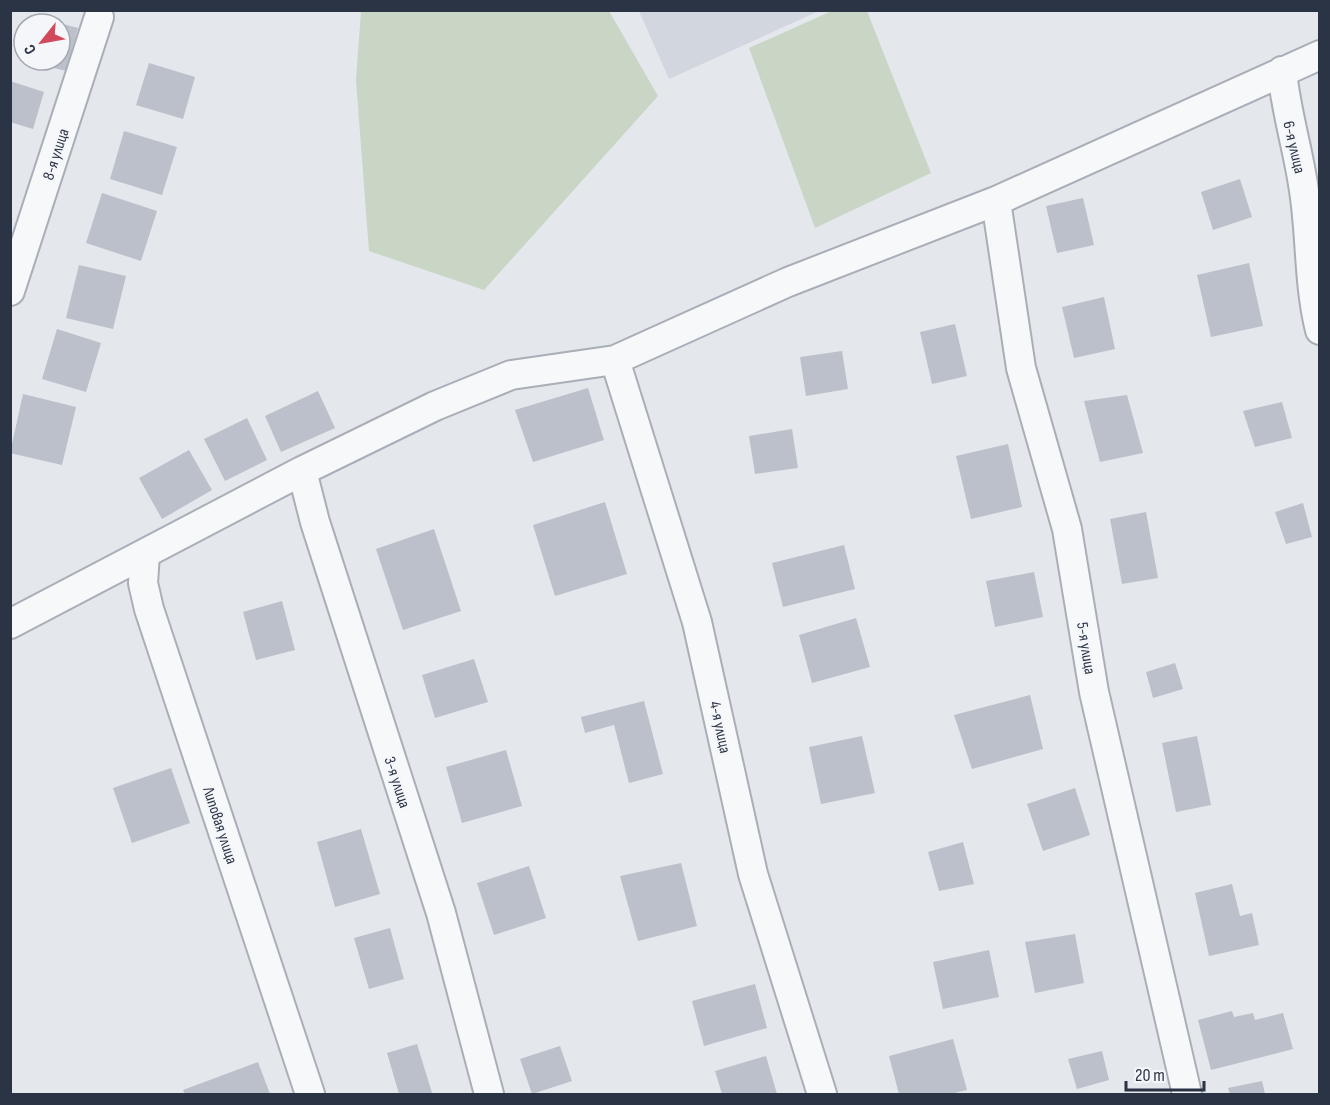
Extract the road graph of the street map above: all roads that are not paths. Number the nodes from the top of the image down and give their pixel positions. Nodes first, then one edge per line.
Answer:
1 (99, 16) dead end
2 (1320, 55) edge
3 (1282, 71) junction
4 (996, 201) junction
5 (10, 291) edge
6 (1320, 330) edge
7 (615, 360) junction
8 (302, 471) junction
9 (145, 554) junction
10 (10, 624) edge
11 (310, 1095) edge
12 (489, 1095) edge
13 (822, 1095) edge
14 (1187, 1095) edge

1 - 5 street, 8-я улица
2 - 3 street
3 - 4 street
3 - 6 street, 6-я улица
4 - 7 street
4 - 14 street, 5-я улица
7 - 8 street
7 - 13 street, 4-я улица
8 - 9 street
8 - 12 street, 3-я улица
9 - 10 street
9 - 11 street, Липовая улица

